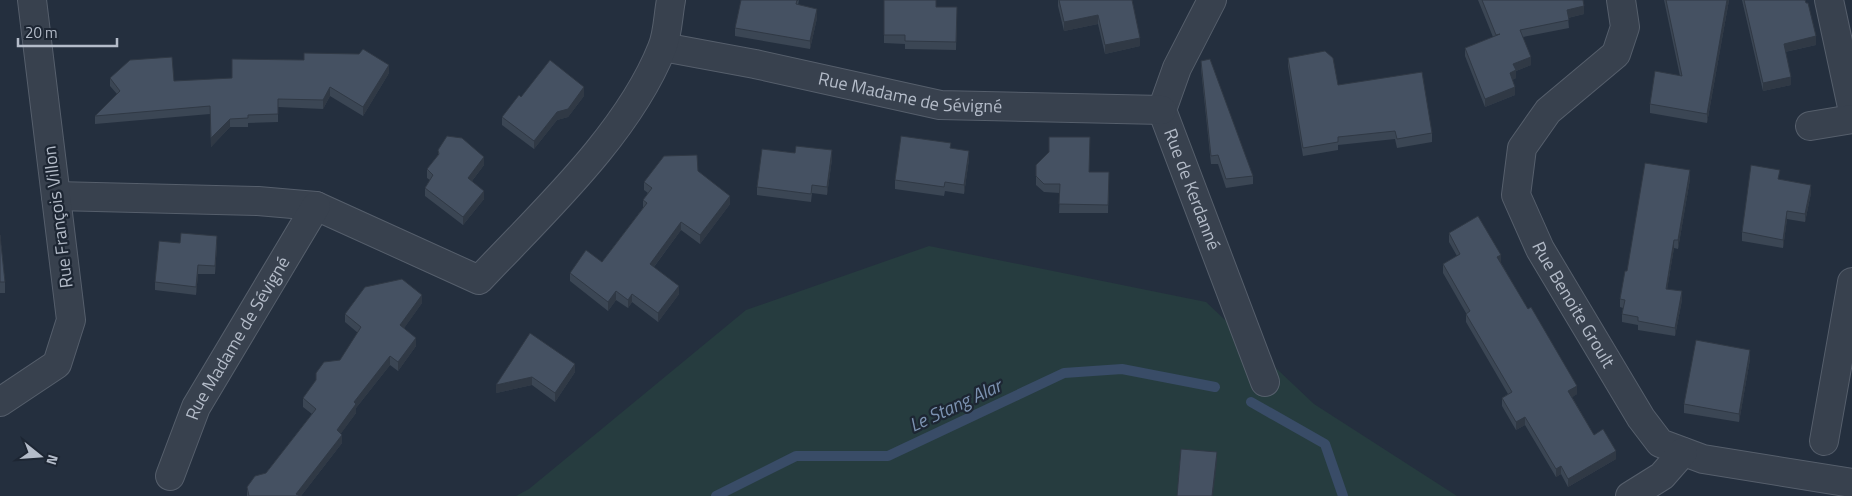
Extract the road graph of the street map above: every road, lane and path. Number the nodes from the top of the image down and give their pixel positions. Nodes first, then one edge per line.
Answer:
1 (32, 0) edge
2 (671, 0) edge
3 (1212, 0) edge
4 (1622, 0) edge
5 (1829, 0) edge
6 (662, 47) junction
7 (1852, 108) edge
8 (1162, 110) junction
9 (1852, 119) edge
10 (1810, 126) dead end
11 (56, 196) junction
12 (316, 206) junction
13 (1852, 282) edge
14 (1846, 355) edge
15 (1265, 382) dead end
16 (0, 402) edge
17 (1824, 441) dead end
18 (1683, 452) junction
19 (170, 476) dead end
20 (1852, 483) edge
21 (1630, 496) edge

1 - 11 street, Rue François Villon
2 - 6 street
3 - 8 street, Rue de Kerdanné
4 - 18 street, Rue Benoite Groult
5 - 7 street
6 - 8 street, Rue Madame de Sévigné
6 - 12 street
8 - 15 street, Rue de Kerdanné
9 - 10 street
11 - 12 street
11 - 16 street, Rue François Villon
12 - 19 street, Rue Madame de Sévigné
13 - 14 street
14 - 17 street
18 - 20 street, Rue Benoite Groult
18 - 21 street

